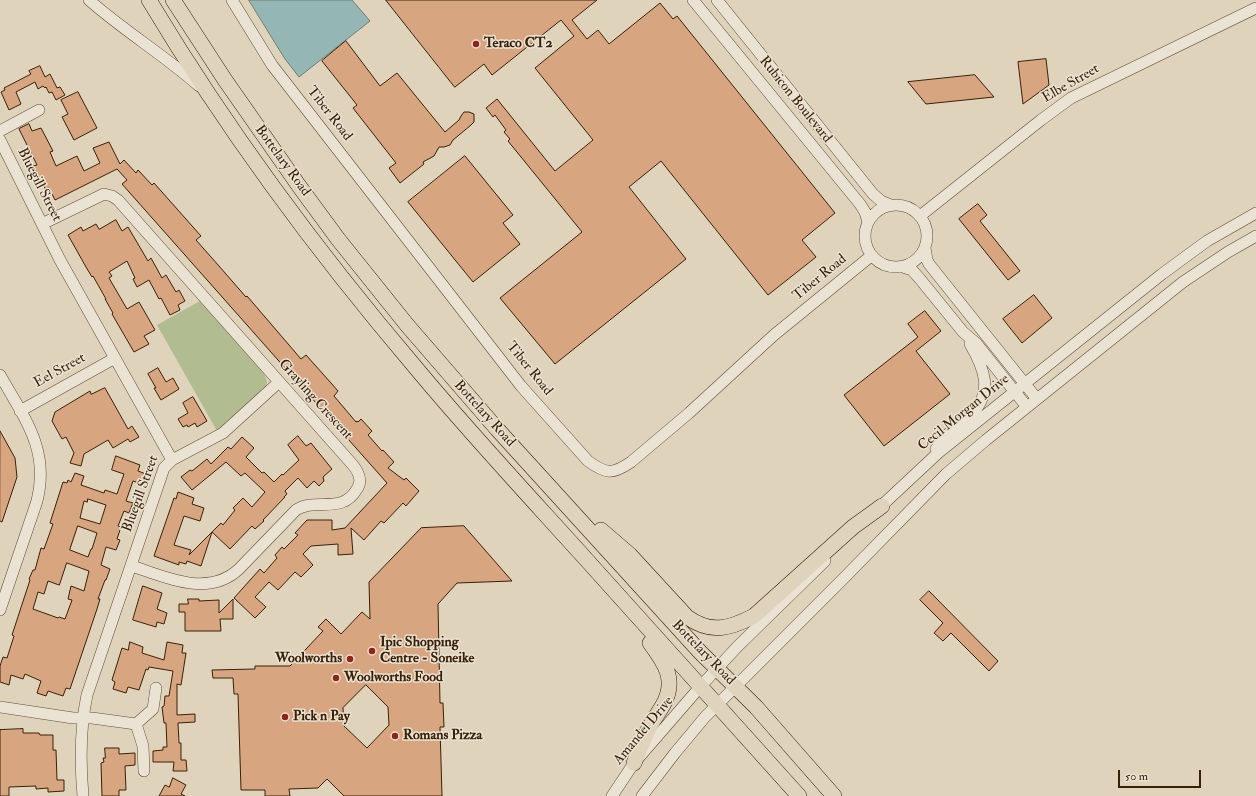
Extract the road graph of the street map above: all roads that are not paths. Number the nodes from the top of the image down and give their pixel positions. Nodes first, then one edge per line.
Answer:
1 (89, 0) edge
2 (149, 0) edge
3 (173, 0) edge
4 (232, 0) edge
5 (693, 0) edge
6 (717, 0) edge
7 (1256, 8) edge
8 (210, 95) junction
9 (39, 110) dead end
10 (0, 131) edge
11 (0, 140) edge
12 (891, 205) junction
13 (1256, 214) edge
14 (920, 216) junction
15 (868, 222) junction
16 (42, 224) junction
17 (1256, 236) edge
18 (925, 248) junction
19 (872, 256) junction
20 (903, 267) junction
21 (963, 332) junction
22 (115, 358) junction
23 (0, 375) edge
24 (279, 382) junction
25 (1024, 383) junction
26 (1014, 392) junction
27 (1037, 399) junction
28 (1027, 407) junction
29 (20, 411) junction
30 (172, 460) junction
31 (921, 468) junction
32 (546, 482) junction
33 (882, 506) junction
34 (132, 566) junction
35 (598, 573) junction
36 (0, 610) edge
37 (717, 669) junction
38 (735, 686) junction
39 (700, 687) junction
40 (156, 688) dead end
41 (716, 705) junction
42 (0, 707) edge
43 (83, 718) junction
44 (136, 724) junction
45 (634, 763) junction
46 (144, 771) dead end
47 (83, 796) edge
48 (612, 796) edge
49 (642, 796) edge
50 (799, 796) edge
51 (834, 796) edge

1 - 8 street
2 - 8 main road, Bottelary Road
3 - 32 main road, Bottelary Road
4 - 19 street, Tiber Road
5 - 15 street, Rubicon Boulevard
6 - 12 street, Rubicon Boulevard
7 - 14 street, Elbe Street
8 - 35 main road, Bottelary Road
9 - 10 street
11 - 16 street, Bluegill Street
12 - 14 street
12 - 15 street
13 - 25 street, Cecil Morgan Drive
14 - 18 street
15 - 19 street
16 - 22 street, Bluegill Street
16 - 24 street, Grayling Crescent
17 - 27 street
18 - 20 street
18 - 25 street
19 - 20 street
20 - 21 street
21 - 26 street
21 - 31 street
22 - 29 street, Eel Street
22 - 30 street, Bluegill Street
23 - 29 street
24 - 30 street
24 - 34 street, Grayling Crescent
25 - 26 street, Cecil Morgan Drive
25 - 27 street
26 - 28 street
26 - 31 street, Cecil Morgan Drive
27 - 28 street
28 - 38 street
29 - 36 street
30 - 34 street, Bluegill Street
31 - 33 street, Cecil Morgan Drive
32 - 33 main road
32 - 37 main road, Bottelary Road
33 - 37 street, Cecil Morgan Drive
34 - 43 street, Bluegill Street
35 - 39 main road, Bottelary Road
35 - 45 main road
37 - 38 main road, Bottelary Road
37 - 39 street, Amandel Drive
38 - 41 street
38 - 51 main road, Bottelary Road
39 - 41 main road, Bottelary Road
39 - 45 street, Amandel Drive
40 - 44 street
41 - 49 street
41 - 50 main road, Bottelary Road
42 - 43 street
43 - 44 street
43 - 47 street, Bluegill Street
44 - 46 street
45 - 48 street, Amandel Drive

